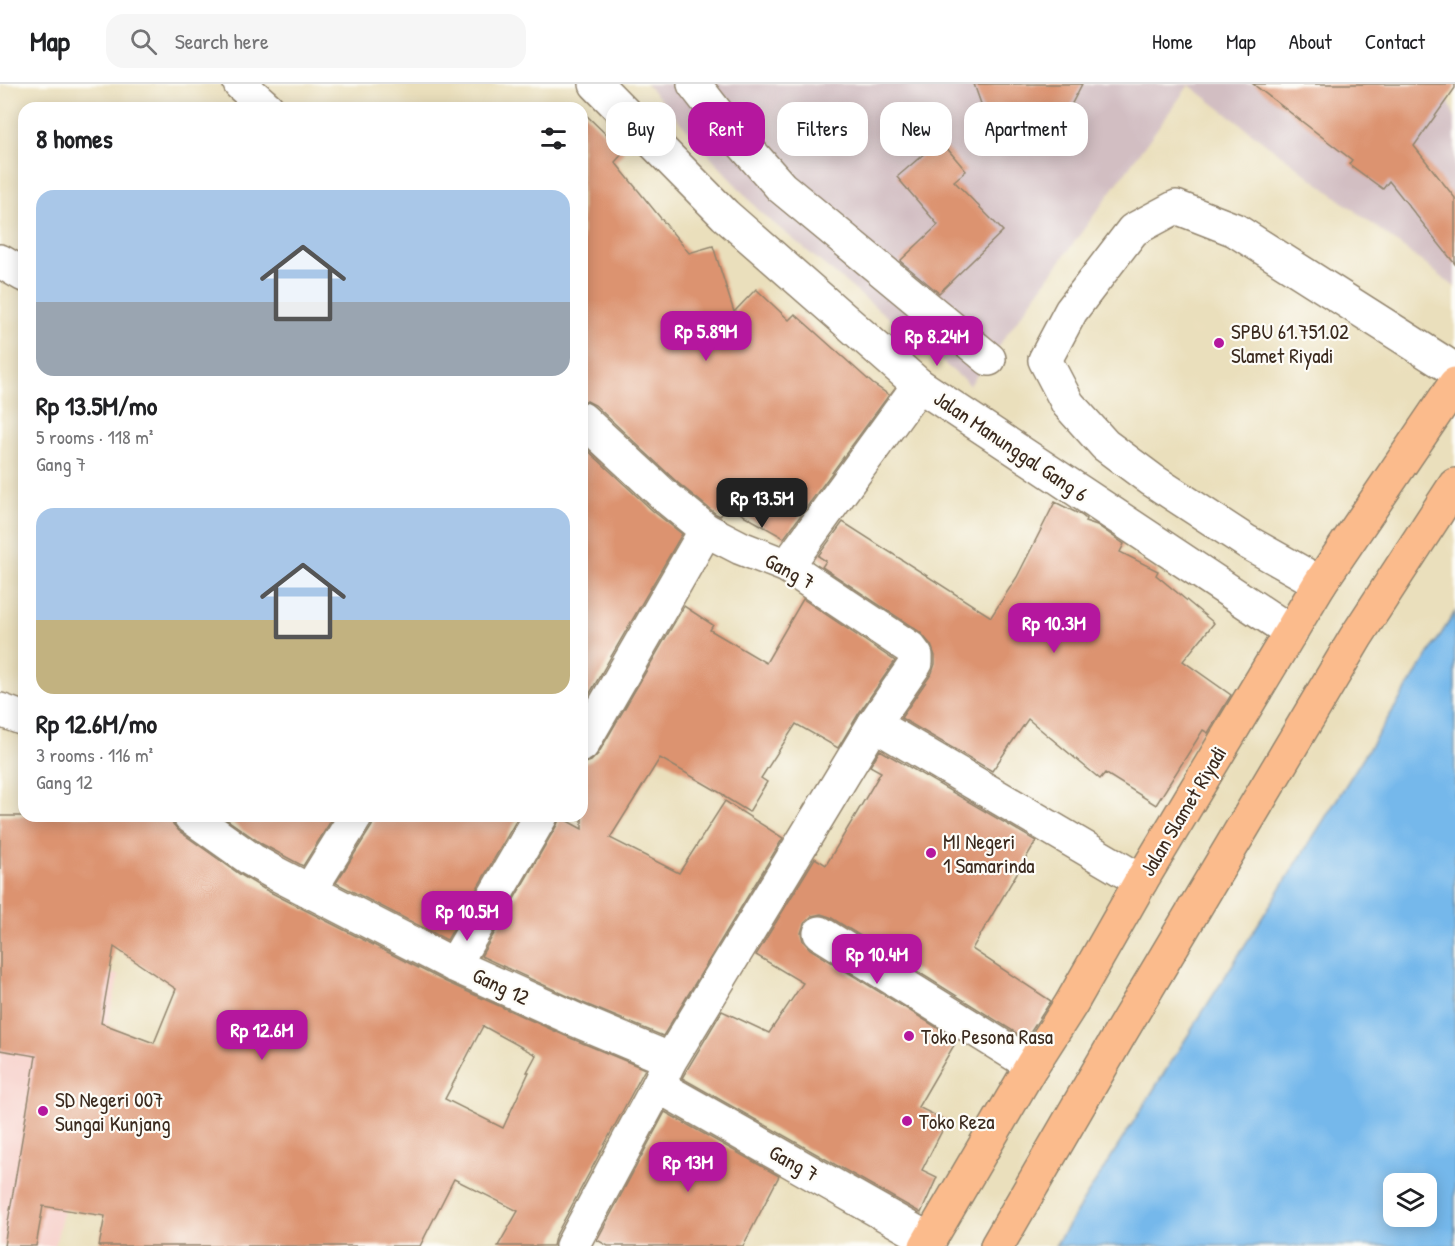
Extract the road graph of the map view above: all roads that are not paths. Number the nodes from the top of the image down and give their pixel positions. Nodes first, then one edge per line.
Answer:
1 (240, 84) edge
2 (596, 84) edge
3 (694, 84) edge
4 (260, 102) edge
5 (0, 261) edge
6 (18, 272) edge
7 (989, 359) dead end
8 (1455, 370) edge
9 (1455, 384) edge
10 (919, 385) junction
11 (588, 425) edge
12 (1455, 485) edge
13 (706, 530) junction
14 (787, 566) junction
15 (1320, 583) junction
16 (1291, 632) junction
17 (591, 709) edge
18 (0, 710) edge
19 (18, 717) edge
20 (874, 724) junction
21 (198, 822) edge
22 (352, 822) edge
23 (537, 822) edge
24 (1141, 881) junction
25 (310, 890) junction
26 (820, 933) dead end
27 (454, 965) junction
28 (1032, 1065) junction
29 (664, 1074) junction
30 (928, 1243) edge
31 (572, 1246) edge
32 (997, 1246) edge

1 - 4 street
2 - 10 street, Jalan Manunggal Gang 6
3 - 7 street
5 - 6 street
8 - 15 street
9 - 15 highway, Jalan Slamet Riyadi
10 - 14 street
10 - 16 street, Jalan Manunggal Gang 6
11 - 13 street, Gang 7
12 - 32 highway
13 - 14 street, Gang 7
13 - 17 street
14 - 20 street, Gang 7
15 - 16 highway, Jalan Slamet Riyadi
16 - 24 highway, Jalan Slamet Riyadi
18 - 19 street
20 - 24 street
20 - 29 street
21 - 25 street, Gang 12
22 - 25 street
23 - 27 street
24 - 28 highway, Jalan Slamet Riyadi
25 - 27 street, Gang 12
26 - 28 street
27 - 29 street, Gang 12
28 - 30 highway, Jalan Slamet Riyadi
29 - 30 street, Gang 7
29 - 31 street

